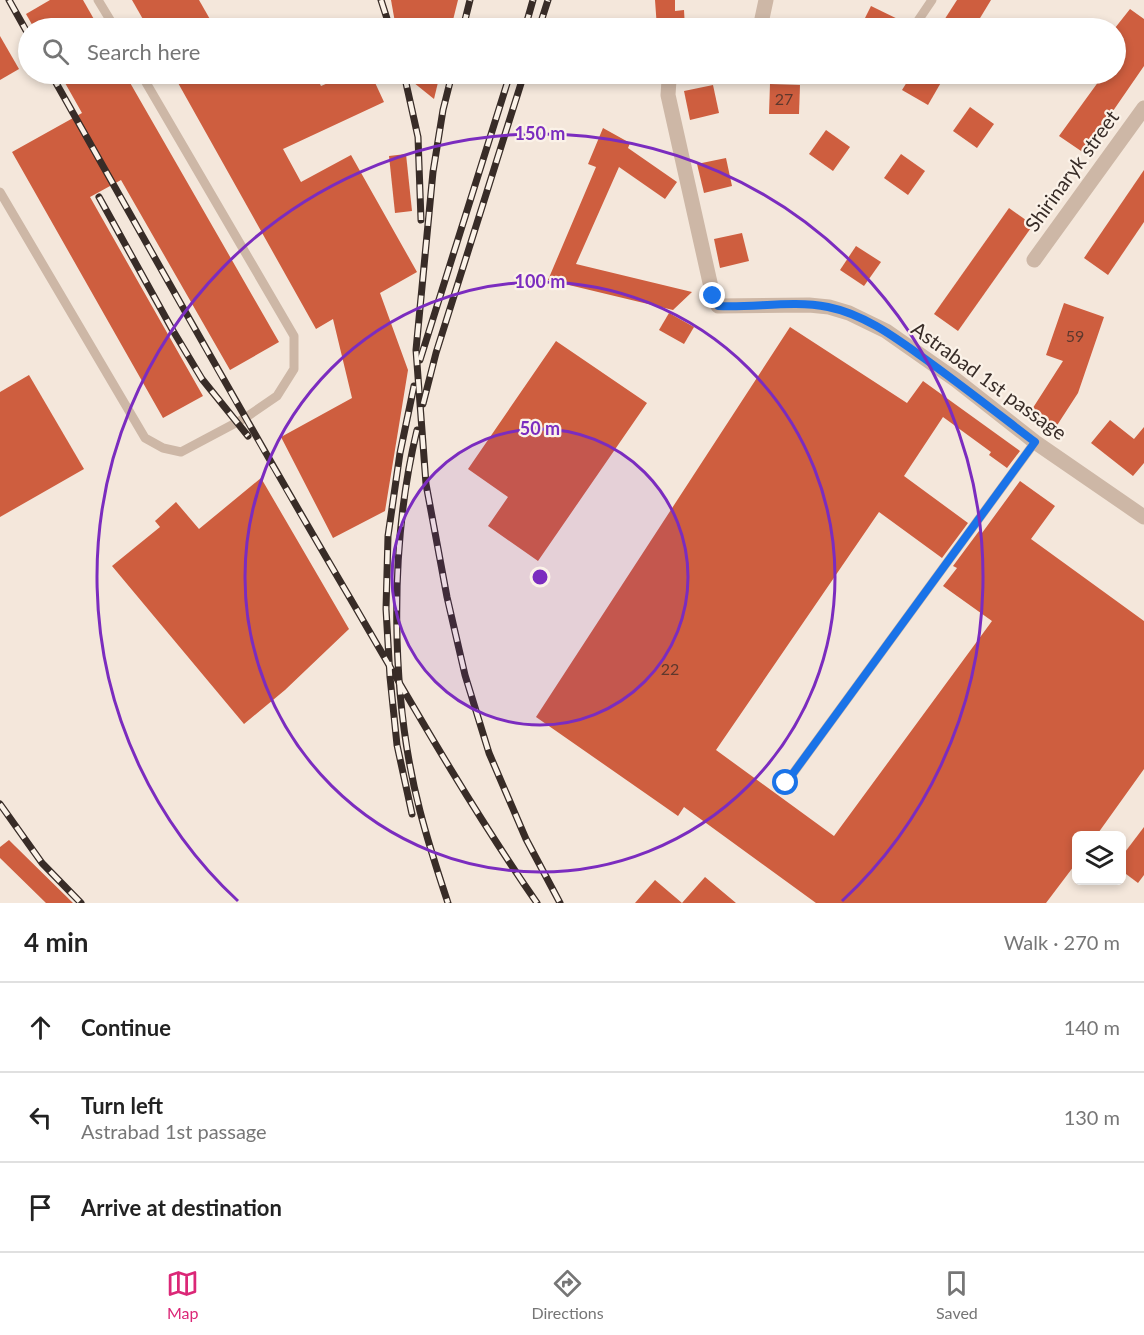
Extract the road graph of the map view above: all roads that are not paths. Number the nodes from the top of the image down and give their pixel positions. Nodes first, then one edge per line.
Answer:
1 (98, 0) edge
2 (766, 0) edge
3 (932, 0) edge
4 (109, 18) edge
5 (762, 18) edge
6 (920, 18) edge
7 (147, 84) edge
8 (669, 84) edge
9 (1144, 108) edge
10 (0, 192) edge
11 (1034, 260) dead end
12 (1035, 442) junction
13 (1142, 510) edge
14 (786, 783) dead end

1 - 4 lane
2 - 5 street
3 - 6 lane
7 - 10 lane
8 - 12 street, Astrabad 1st passage
9 - 11 street, Shirinaryk street
12 - 13 street, Astrabad 1st passage
12 - 14 lane

